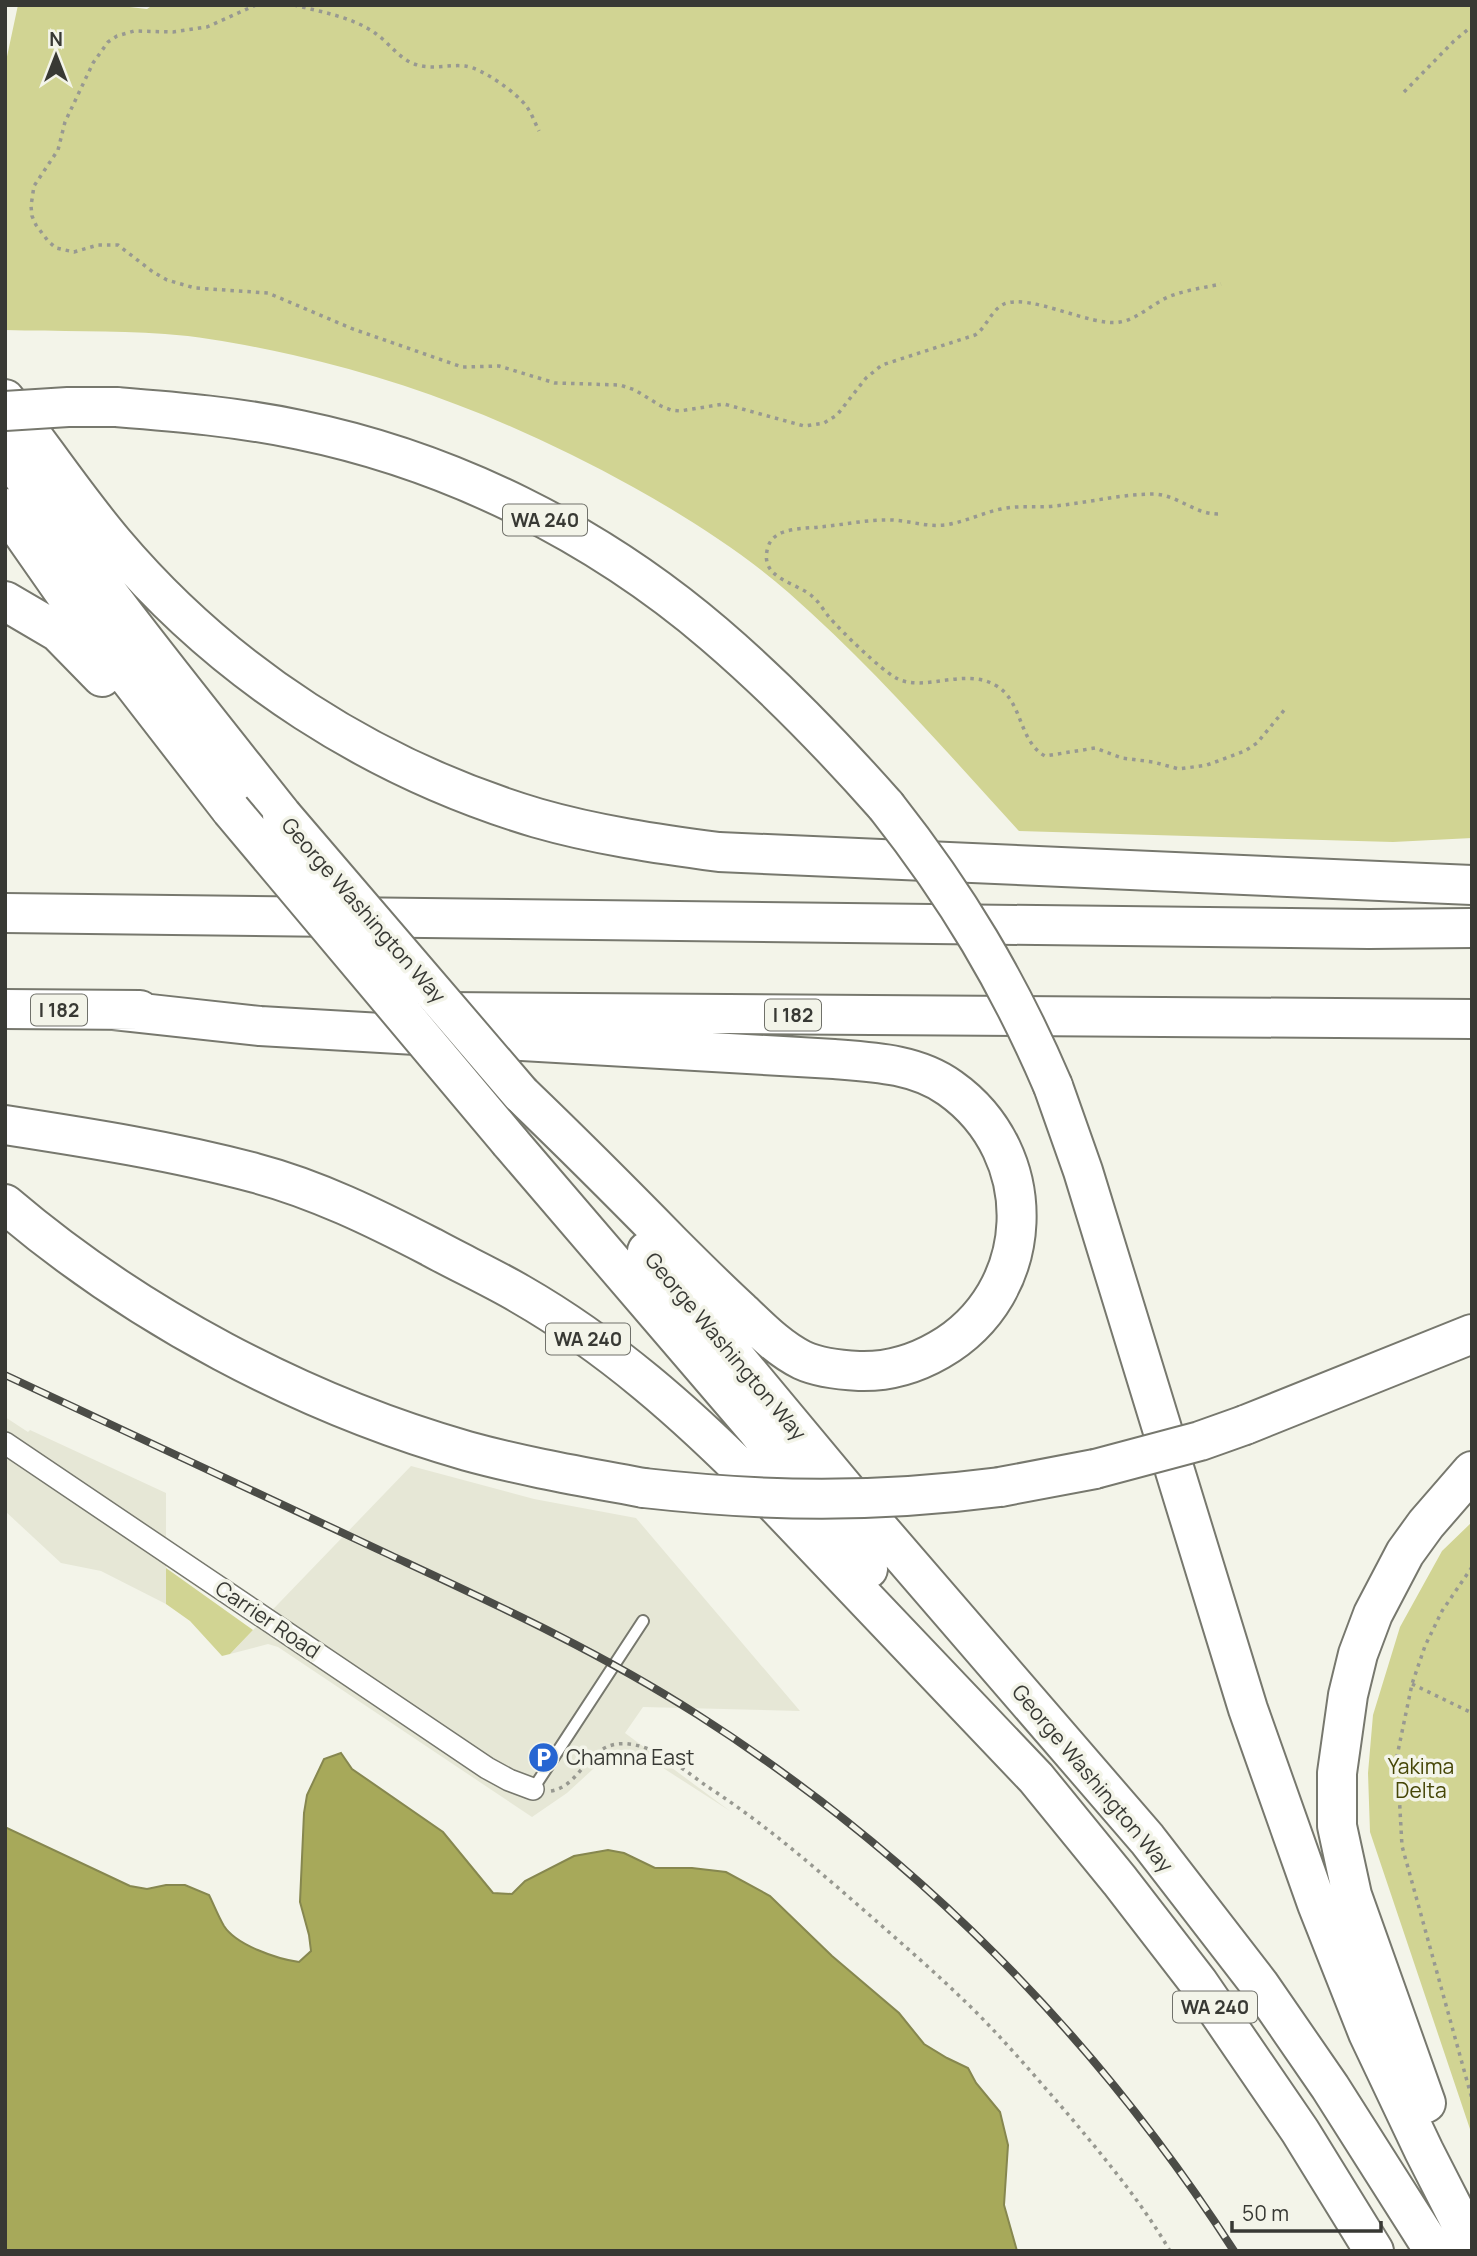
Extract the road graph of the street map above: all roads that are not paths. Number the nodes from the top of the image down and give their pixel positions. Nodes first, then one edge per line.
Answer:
1 (5, 399) edge
2 (5, 411) edge
3 (5, 450) edge
4 (5, 508) edge
5 (5, 601) edge
6 (227, 806) junction
7 (1472, 885) edge
8 (5, 905) edge
9 (5, 913) edge
10 (106, 914) junction
11 (1472, 928) edge
12 (5, 1009) edge
13 (114, 1010) junction
14 (1472, 1019) edge
15 (521, 1094) junction
16 (5, 1125) edge
17 (5, 1204) edge
18 (1472, 1334) edge
19 (5, 1443) edge
20 (1472, 1471) edge
21 (643, 1621) dead end
22 (1036, 1778) junction
23 (533, 1789) joint
24 (1472, 2223) edge
25 (1472, 2245) edge
26 (1374, 2251) edge
27 (1434, 2251) edge

1 - 7 highway
2 - 25 highway, WA 240, bridge
3 - 15 highway, George Washington Way, bridge
4 - 6 highway, George Washington Way
5 - 6 highway
6 - 22 highway, George Washington Way, bridge
8 - 10 highway
9 - 10 highway
10 - 11 highway
12 - 13 highway, I 182
13 - 14 highway, I 182
13 - 15 highway
15 - 27 highway, George Washington Way
16 - 22 highway, WA 240
17 - 18 highway, bridge
19 - 23 street, Carrier Road
20 - 24 highway
21 - 23 lane
22 - 26 highway, WA 240

